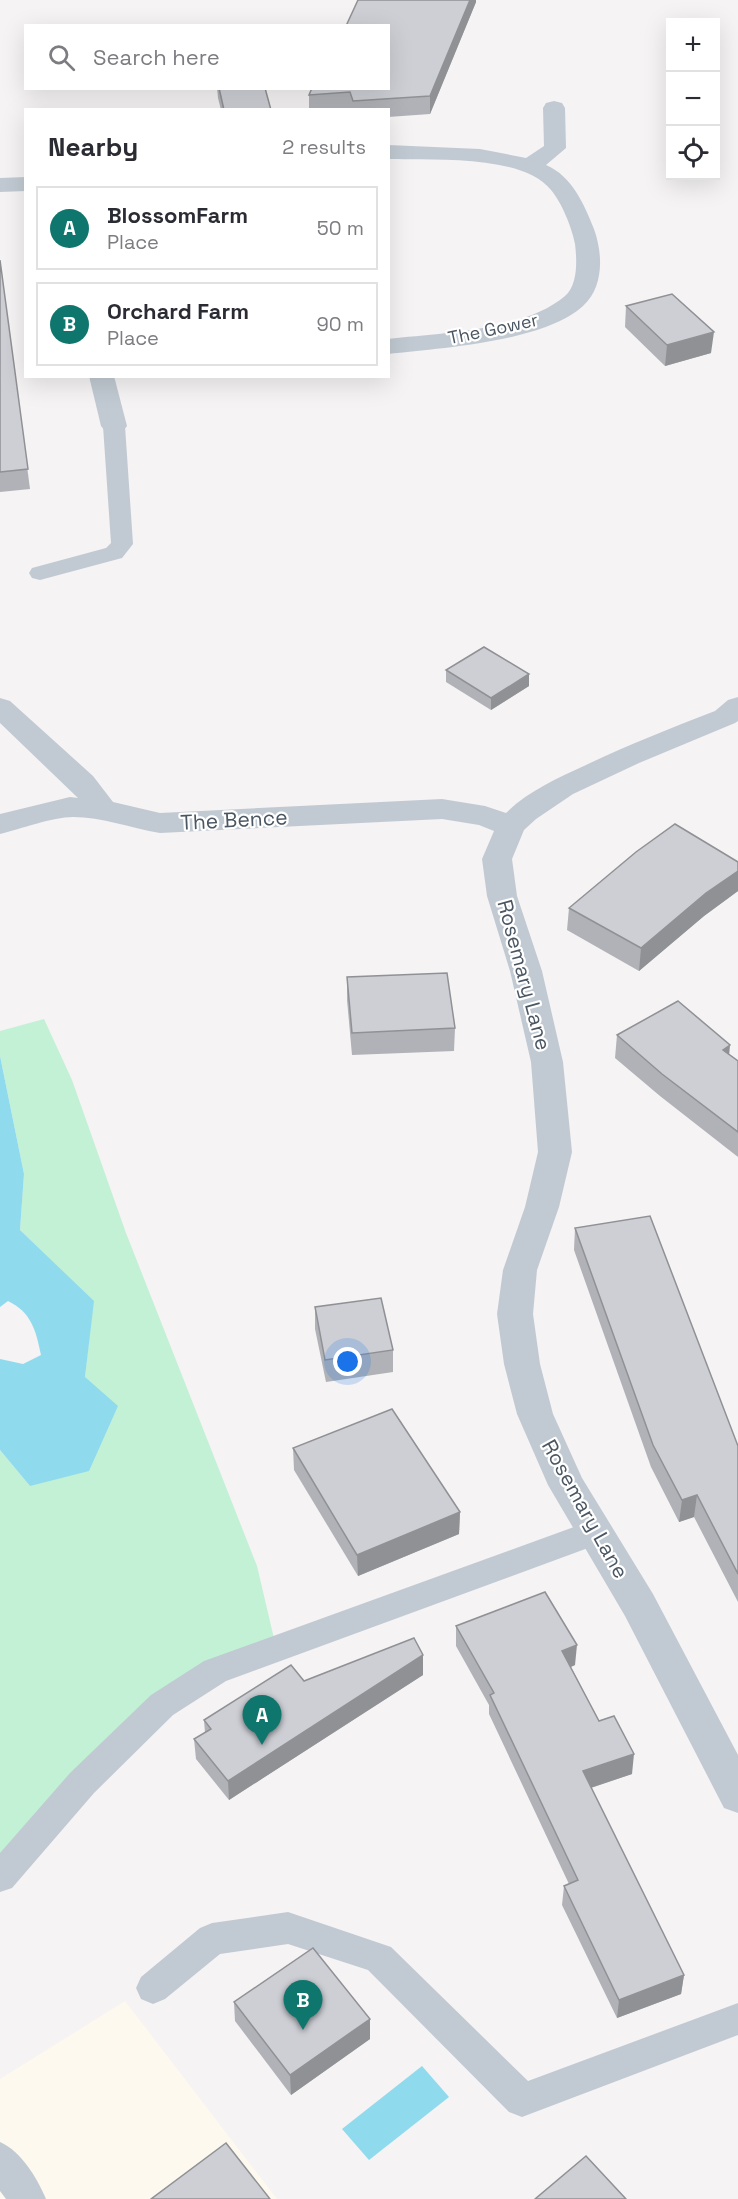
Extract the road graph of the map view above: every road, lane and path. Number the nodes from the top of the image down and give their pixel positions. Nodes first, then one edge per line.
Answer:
1 (554, 108) dead end
2 (390, 152) edge
3 (529, 166) junction
4 (24, 184) edge
5 (0, 185) edge
6 (390, 347) edge
7 (102, 378) edge
8 (114, 426) joint
9 (40, 573) dead end
10 (738, 706) edge
11 (0, 707) edge
12 (102, 809) junction
13 (0, 824) edge
14 (511, 826) junction
15 (596, 1532) junction
16 (738, 1795) edge
17 (0, 1877) edge
18 (153, 1988) dead end
19 (738, 2019) edge
20 (0, 2160) edge
21 (28, 2199) edge

1 - 3 street
2 - 3 street, The Gower
3 - 6 street, The Gower
4 - 5 street
7 - 8 street
8 - 9 lane
10 - 14 street, Rosemary Lane
11 - 12 street
12 - 13 street, The Bence
12 - 14 street, The Bence
14 - 15 street, Rosemary Lane
15 - 16 street, Rosemary Lane
15 - 17 lane
18 - 19 lane
20 - 21 lane

